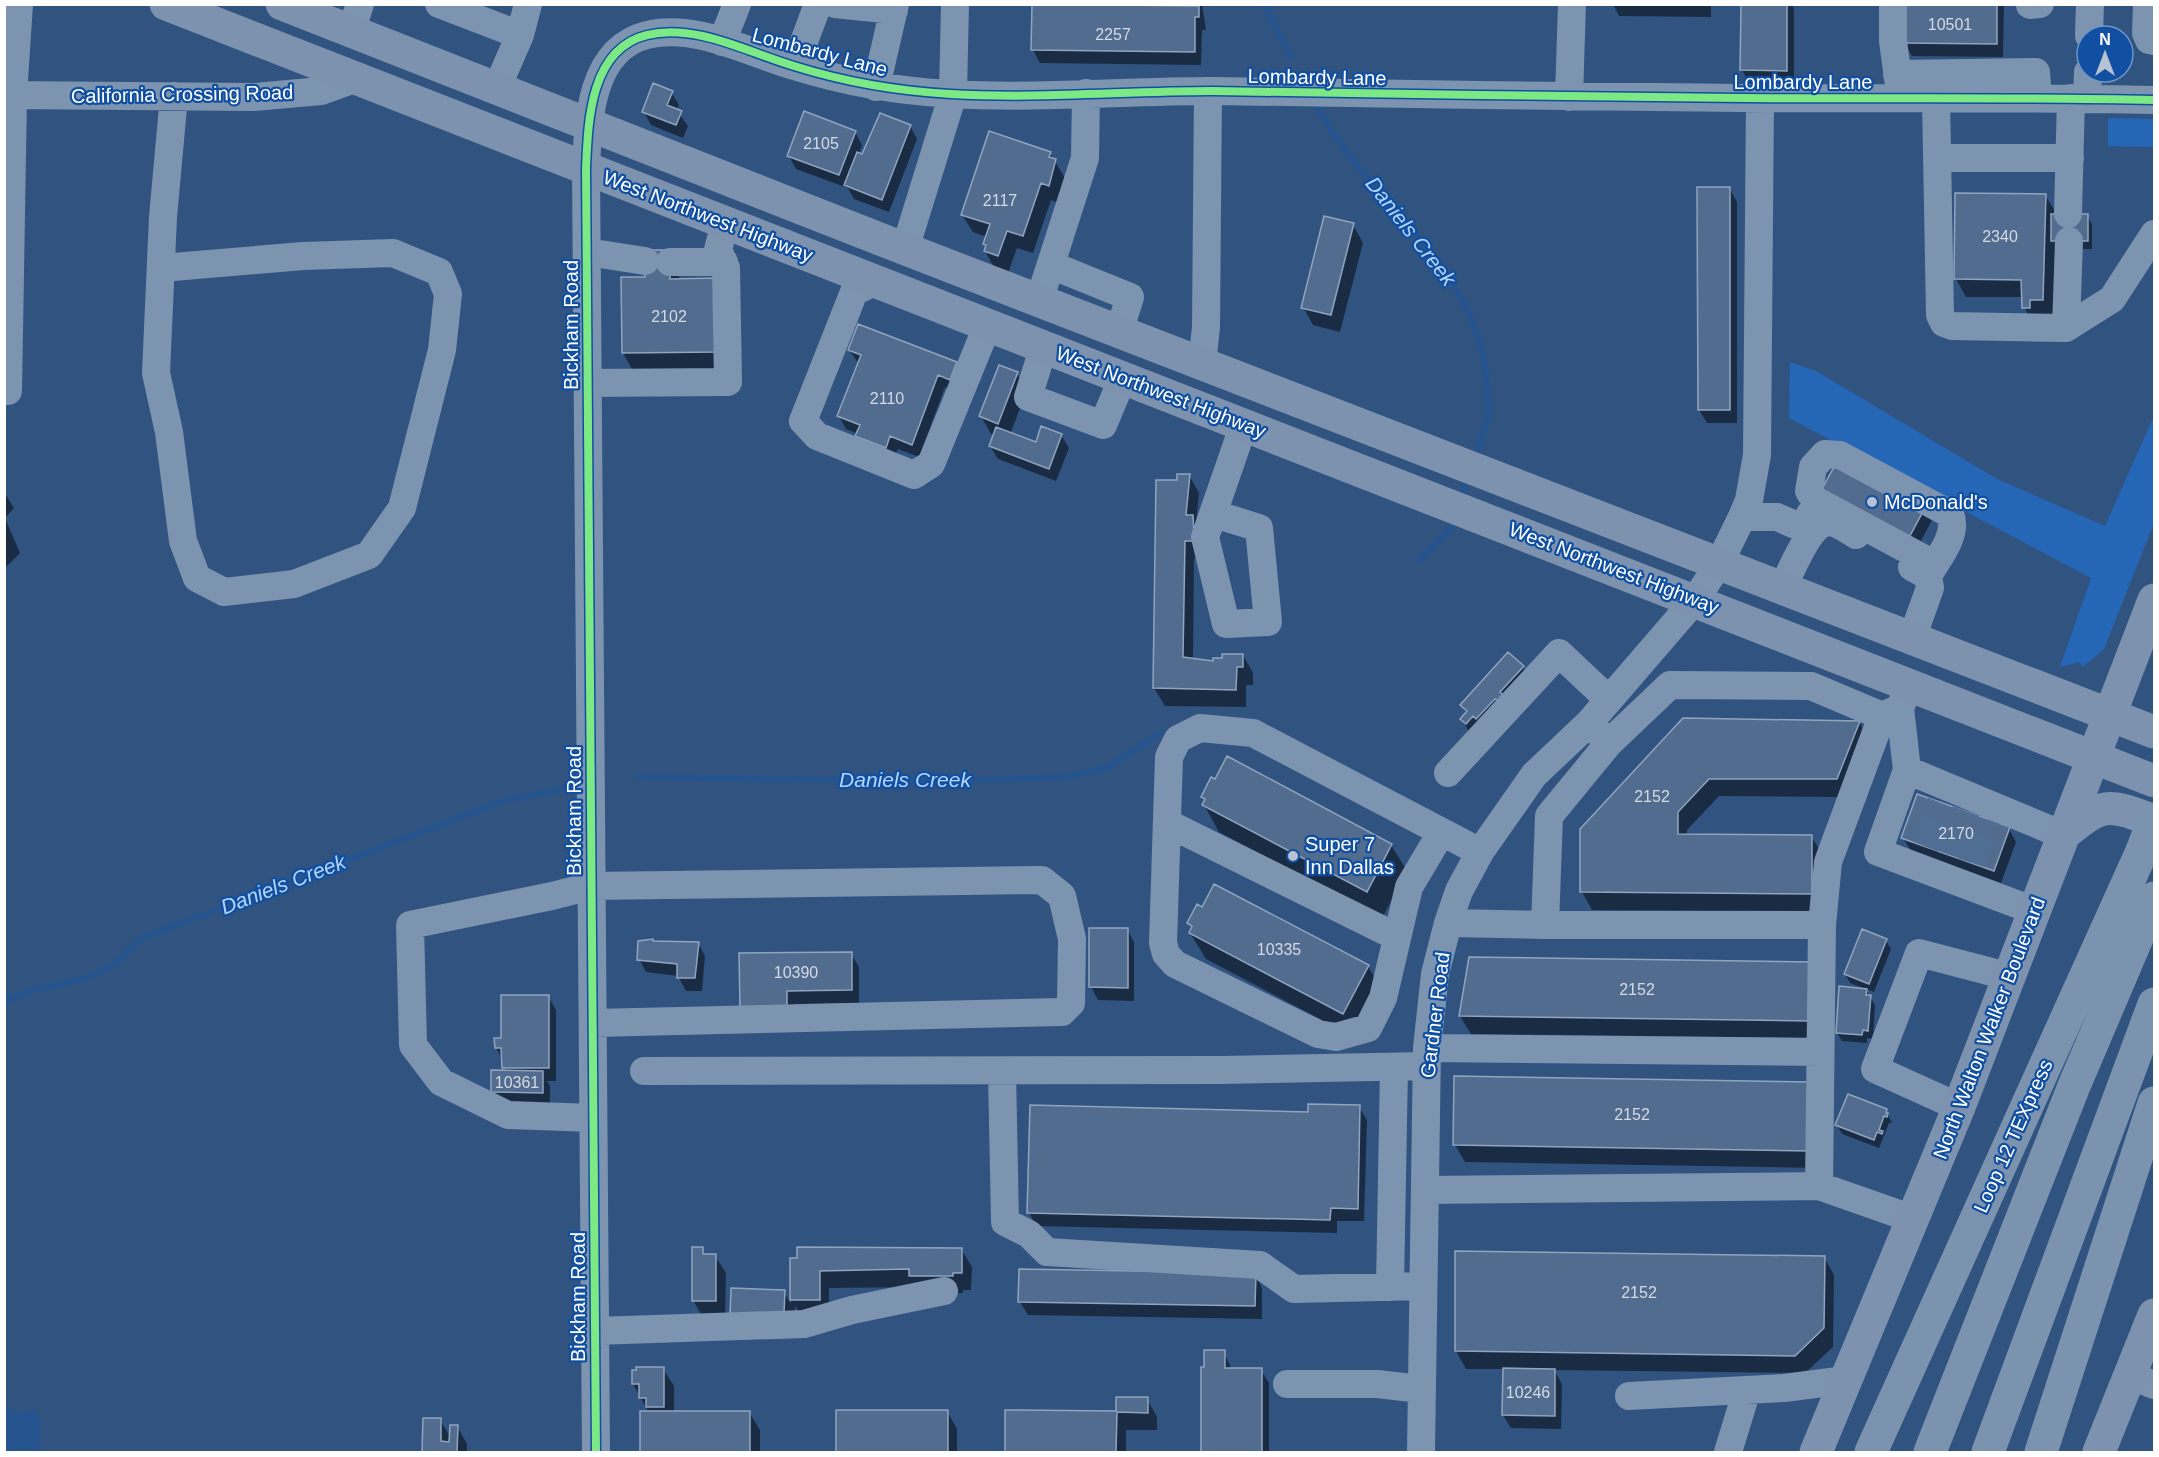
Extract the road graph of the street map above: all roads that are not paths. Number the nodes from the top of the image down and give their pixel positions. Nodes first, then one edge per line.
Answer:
1 (166, 4) edge
2 (282, 4) edge
3 (439, 4) edge
4 (528, 4) edge
5 (737, 4) edge
6 (818, 4) edge
7 (835, 4) edge
8 (954, 4) edge
9 (1572, 4) edge
10 (1893, 4) edge
11 (2030, 4) edge
12 (2040, 4) edge
13 (2090, 4) edge
14 (2147, 4) edge
15 (894, 7) edge
16 (355, 18) edge
17 (14, 21) edge
18 (2089, 24) edge
19 (520, 35) junction
20 (2154, 41) edge
21 (722, 42) junction
22 (795, 66) junction
23 (357, 78) junction
24 (2037, 85) junction
25 (1899, 86) junction
26 (876, 87) junction
27 (496, 90) junction
28 (2082, 90) edge
29 (1208, 91) junction
30 (1086, 93) junction
31 (953, 94) junction
32 (9, 95) edge
33 (174, 96) junction
34 (1569, 97) junction
35 (1760, 98) junction
36 (1936, 98) junction
37 (2154, 100) edge
38 (587, 126) junction
39 (1937, 158) junction
40 (2070, 158) junction
41 (586, 169) junction
42 (725, 222) junction
43 (2154, 234) edge
44 (897, 246) junction
45 (587, 252) junction
46 (724, 262) junction
47 (1050, 266) junction
48 (161, 268) junction
49 (876, 281) junction
50 (1039, 301) junction
51 (988, 324) junction
52 (2066, 328) junction
53 (1129, 336) junction
54 (1044, 346) junction
55 (1202, 364) junction
56 (1124, 377) junction
57 (588, 382) junction
58 (6, 393) edge
59 (1244, 424) junction
60 (1809, 491) junction
61 (1214, 514) dead end
62 (1742, 517) junction
63 (1812, 532) junction
64 (1937, 560) junction
65 (1719, 564) junction
66 (1782, 589) junction
67 (1695, 600) junction
68 (2153, 619) edge
69 (1911, 638) junction
70 (1609, 700) junction
71 (1897, 703) junction
72 (2109, 714) junction
73 (1589, 723) junction
74 (2154, 732) edge
75 (1609, 743) junction
76 (2094, 755) junction
77 (1907, 770) junction
78 (1448, 773) dead end
79 (2154, 781) edge
80 (2154, 820) edge
81 (1167, 823) junction
82 (1441, 833) junction
83 (2063, 835) junction
84 (1480, 852) junction
85 (591, 886) junction
86 (2154, 898) edge
87 (2035, 911) junction
88 (1448, 923) junction
89 (1545, 925) junction
90 (1822, 925) junction
91 (1397, 937) junction
92 (2011, 977) junction
93 (2154, 1004) edge
94 (592, 1023) junction
95 (1820, 1052) junction
96 (1426, 1057) junction
97 (1394, 1067) junction
98 (644, 1071) dead end
99 (1002, 1071) junction
100 (2154, 1103) edge
101 (1959, 1107) junction
102 (593, 1118) junction
103 (1819, 1186) junction
104 (1425, 1190) junction
105 (1913, 1219) junction
106 (1422, 1286) junction
107 (1390, 1287) junction
108 (944, 1291) dead end
109 (2154, 1315) edge
110 (595, 1331) junction
111 (1846, 1380) junction
112 (2142, 1380) edge
113 (1287, 1384) dead end
114 (1421, 1389) junction
115 (1747, 1390) junction
116 (1629, 1396) dead end
117 (1954, 1396) junction
118 (596, 1452) edge
119 (1421, 1452) edge
120 (1728, 1452) edge
121 (1816, 1452) edge
122 (1871, 1452) edge
123 (1909, 1452) edge
124 (1930, 1452) edge
125 (1988, 1452) edge
126 (2041, 1452) edge
127 (2099, 1452) edge

1 - 23 main road, West Northwest Highway
2 - 16 main road, West Northwest Highway
3 - 19 street
4 - 19 street
5 - 21 street
6 - 22 street
7 - 15 street
8 - 31 street
9 - 34 street
10 - 25 street
11 - 12 street
13 - 18 street
14 - 20 street
15 - 26 street
16 - 27 main road, West Northwest Highway
17 - 32 street
19 - 27 street
21 - 22 street, Lombardy Lane
21 - 38 street, Lombardy Lane
22 - 26 street, Lombardy Lane
23 - 33 street, California Crossing Road
23 - 41 main road, West Northwest Highway
24 - 25 street
24 - 28 street, Lombardy Lane
24 - 36 street, Lombardy Lane
25 - 35 street, Lombardy Lane
25 - 36 street, Lombardy Lane
26 - 31 street, Lombardy Lane
27 - 38 main road, West Northwest Highway
28 - 37 street, Lombardy Lane
28 - 40 street
29 - 30 street, Lombardy Lane
29 - 34 street, Lombardy Lane
29 - 55 street
30 - 31 street, Lombardy Lane
30 - 47 street
31 - 44 street
32 - 33 street, California Crossing Road
32 - 58 street
33 - 48 street
34 - 35 street, Lombardy Lane
35 - 62 street, Gardner Road
36 - 39 street
38 - 41 street, Lombardy Lane
38 - 44 main road, West Northwest Highway
39 - 40 street
39 - 52 street
40 - 52 street
41 - 42 main road, West Northwest Highway
41 - 45 street, Bickham Road
42 - 46 street
42 - 49 main road, West Northwest Highway
43 - 52 street
44 - 49 main road
44 - 50 main road, West Northwest Highway
45 - 46 street
45 - 57 street, Bickham Road
46 - 57 street
47 - 50 street
47 - 53 street
48 - 48 street
49 - 51 main road, West Northwest Highway
49 - 51 street
50 - 53 main road, West Northwest Highway
51 - 54 main road, West Northwest Highway
53 - 55 main road, West Northwest Highway
53 - 56 main road
54 - 56 main road, West Northwest Highway
54 - 56 street
55 - 65 main road, West Northwest Highway
56 - 59 main road, West Northwest Highway
57 - 85 street, Bickham Road
59 - 61 street
59 - 67 main road, West Northwest Highway
60 - 63 street
60 - 64 street
60 - 64 street
62 - 63 street
62 - 65 street, Gardner Road
63 - 64 street
63 - 66 street
64 - 69 street
65 - 66 main road, West Northwest Highway
65 - 67 street, Gardner Road
66 - 69 main road, West Northwest Highway
67 - 70 street, Gardner Road
67 - 71 main road, West Northwest Highway
68 - 72 main road, North Walton Walker Boulevard
69 - 72 main road, West Northwest Highway
70 - 73 street, Gardner Road
70 - 78 street
71 - 75 street
71 - 76 main road, West Northwest Highway
71 - 77 street
71 - 90 street
72 - 74 main road, West Northwest Highway
72 - 76 main road, North Walton Walker Boulevard
73 - 75 street
73 - 84 street, Gardner Road
75 - 89 street
76 - 79 main road, West Northwest Highway
76 - 83 main road, North Walton Walker Boulevard
77 - 83 street
77 - 87 street
80 - 83 main road
80 - 122 highway, Loop 12 TEXpress, bridge
81 - 82 street
81 - 91 street
81 - 91 street
82 - 84 street
82 - 91 street
83 - 87 main road, North Walton Walker Boulevard
84 - 88 street, Gardner Road
85 - 94 street, Bickham Road
85 - 94 street
85 - 102 street
86 - 117 highway
87 - 92 main road, North Walton Walker Boulevard
88 - 89 street
88 - 96 street, Gardner Road
89 - 90 street
90 - 95 street
92 - 101 main road, North Walton Walker Boulevard
92 - 101 street
93 - 125 highway
94 - 102 street, Bickham Road
95 - 96 street
95 - 103 street
96 - 97 street
96 - 104 street, Gardner Road
97 - 99 street
97 - 107 street
98 - 99 street
99 - 107 street
100 - 126 highway
101 - 105 main road, North Walton Walker Boulevard
102 - 110 street, Bickham Road
103 - 104 street
103 - 105 street
104 - 106 street, Gardner Road
105 - 111 main road, North Walton Walker Boulevard
106 - 107 street
106 - 114 street, Gardner Road
108 - 110 street
109 - 112 main road
110 - 118 street, Bickham Road
111 - 115 street
111 - 121 main road, North Walton Walker Boulevard
112 - 127 main road
113 - 114 street
114 - 119 street, Gardner Road
115 - 116 street
115 - 120 street
117 - 123 highway
117 - 124 highway

